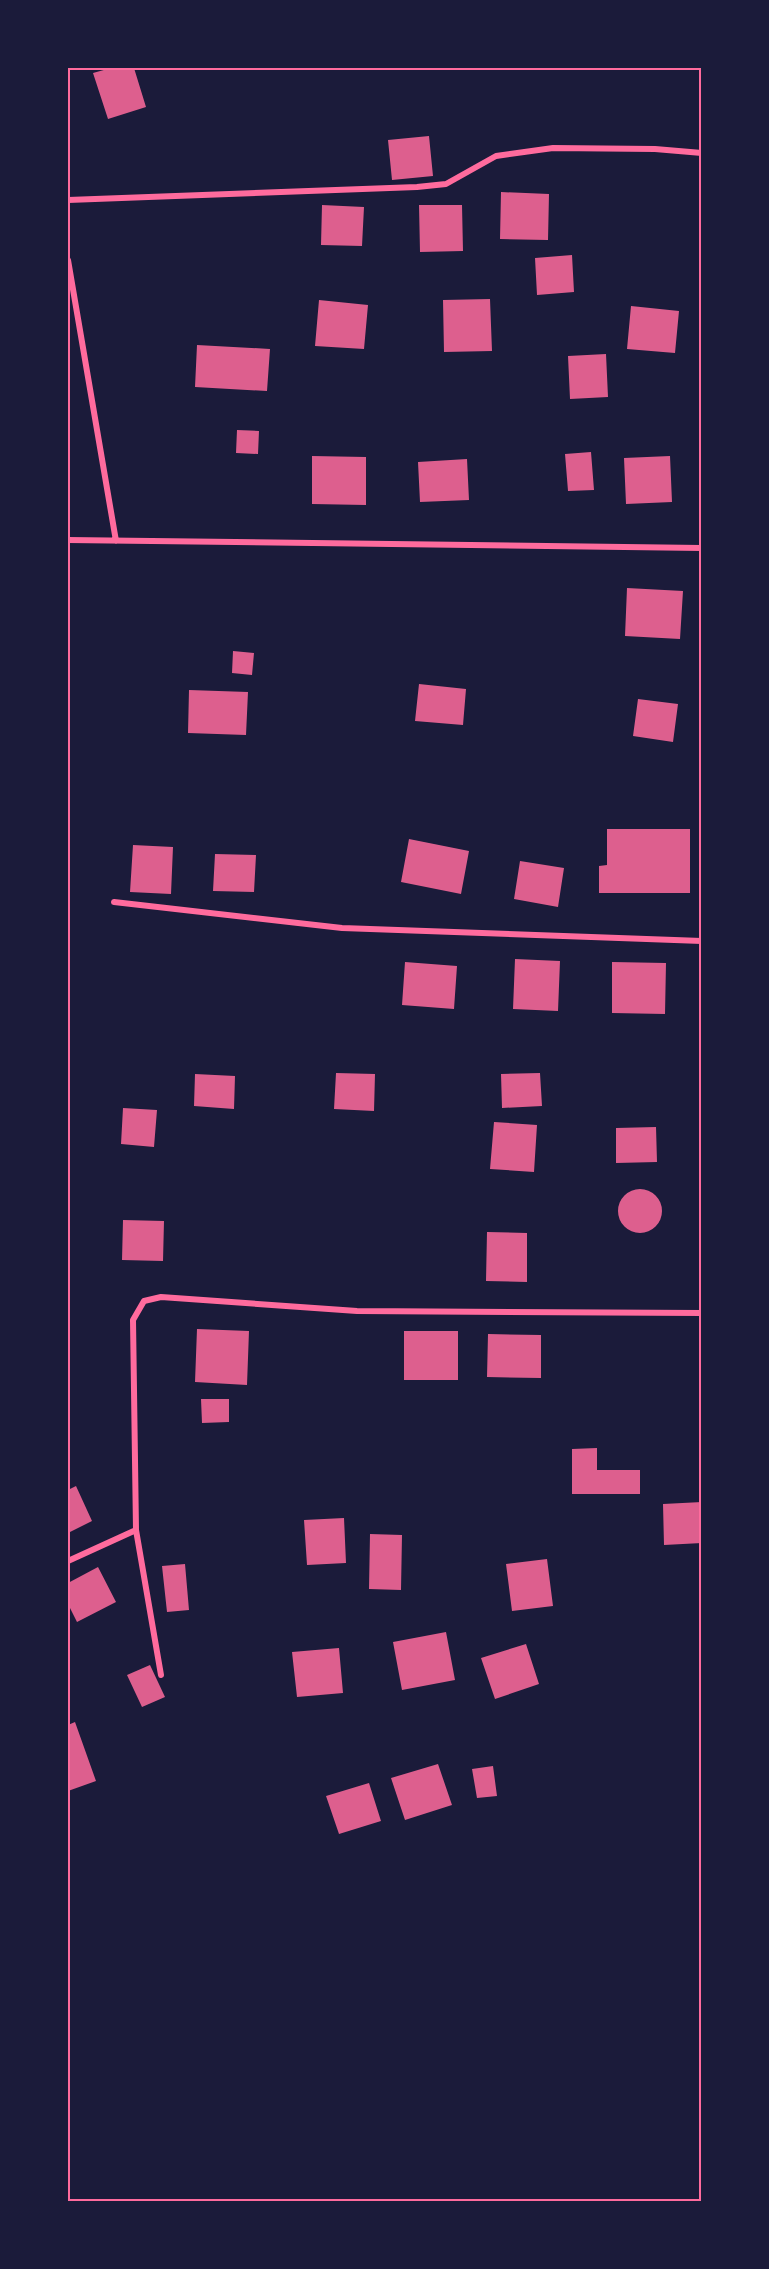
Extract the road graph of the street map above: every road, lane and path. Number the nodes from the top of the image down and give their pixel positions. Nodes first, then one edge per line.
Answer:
1 (702, 153) edge
2 (68, 200) edge
3 (68, 260) edge
4 (68, 540) edge
5 (116, 541) junction
6 (702, 548) edge
7 (114, 902) dead end
8 (702, 940) edge
9 (702, 1313) edge
10 (136, 1530) junction
11 (68, 1561) edge
12 (161, 1675) dead end

1 - 2 street
3 - 5 street
4 - 5 street
5 - 6 street
7 - 8 street
9 - 10 street
10 - 11 street
10 - 12 street

